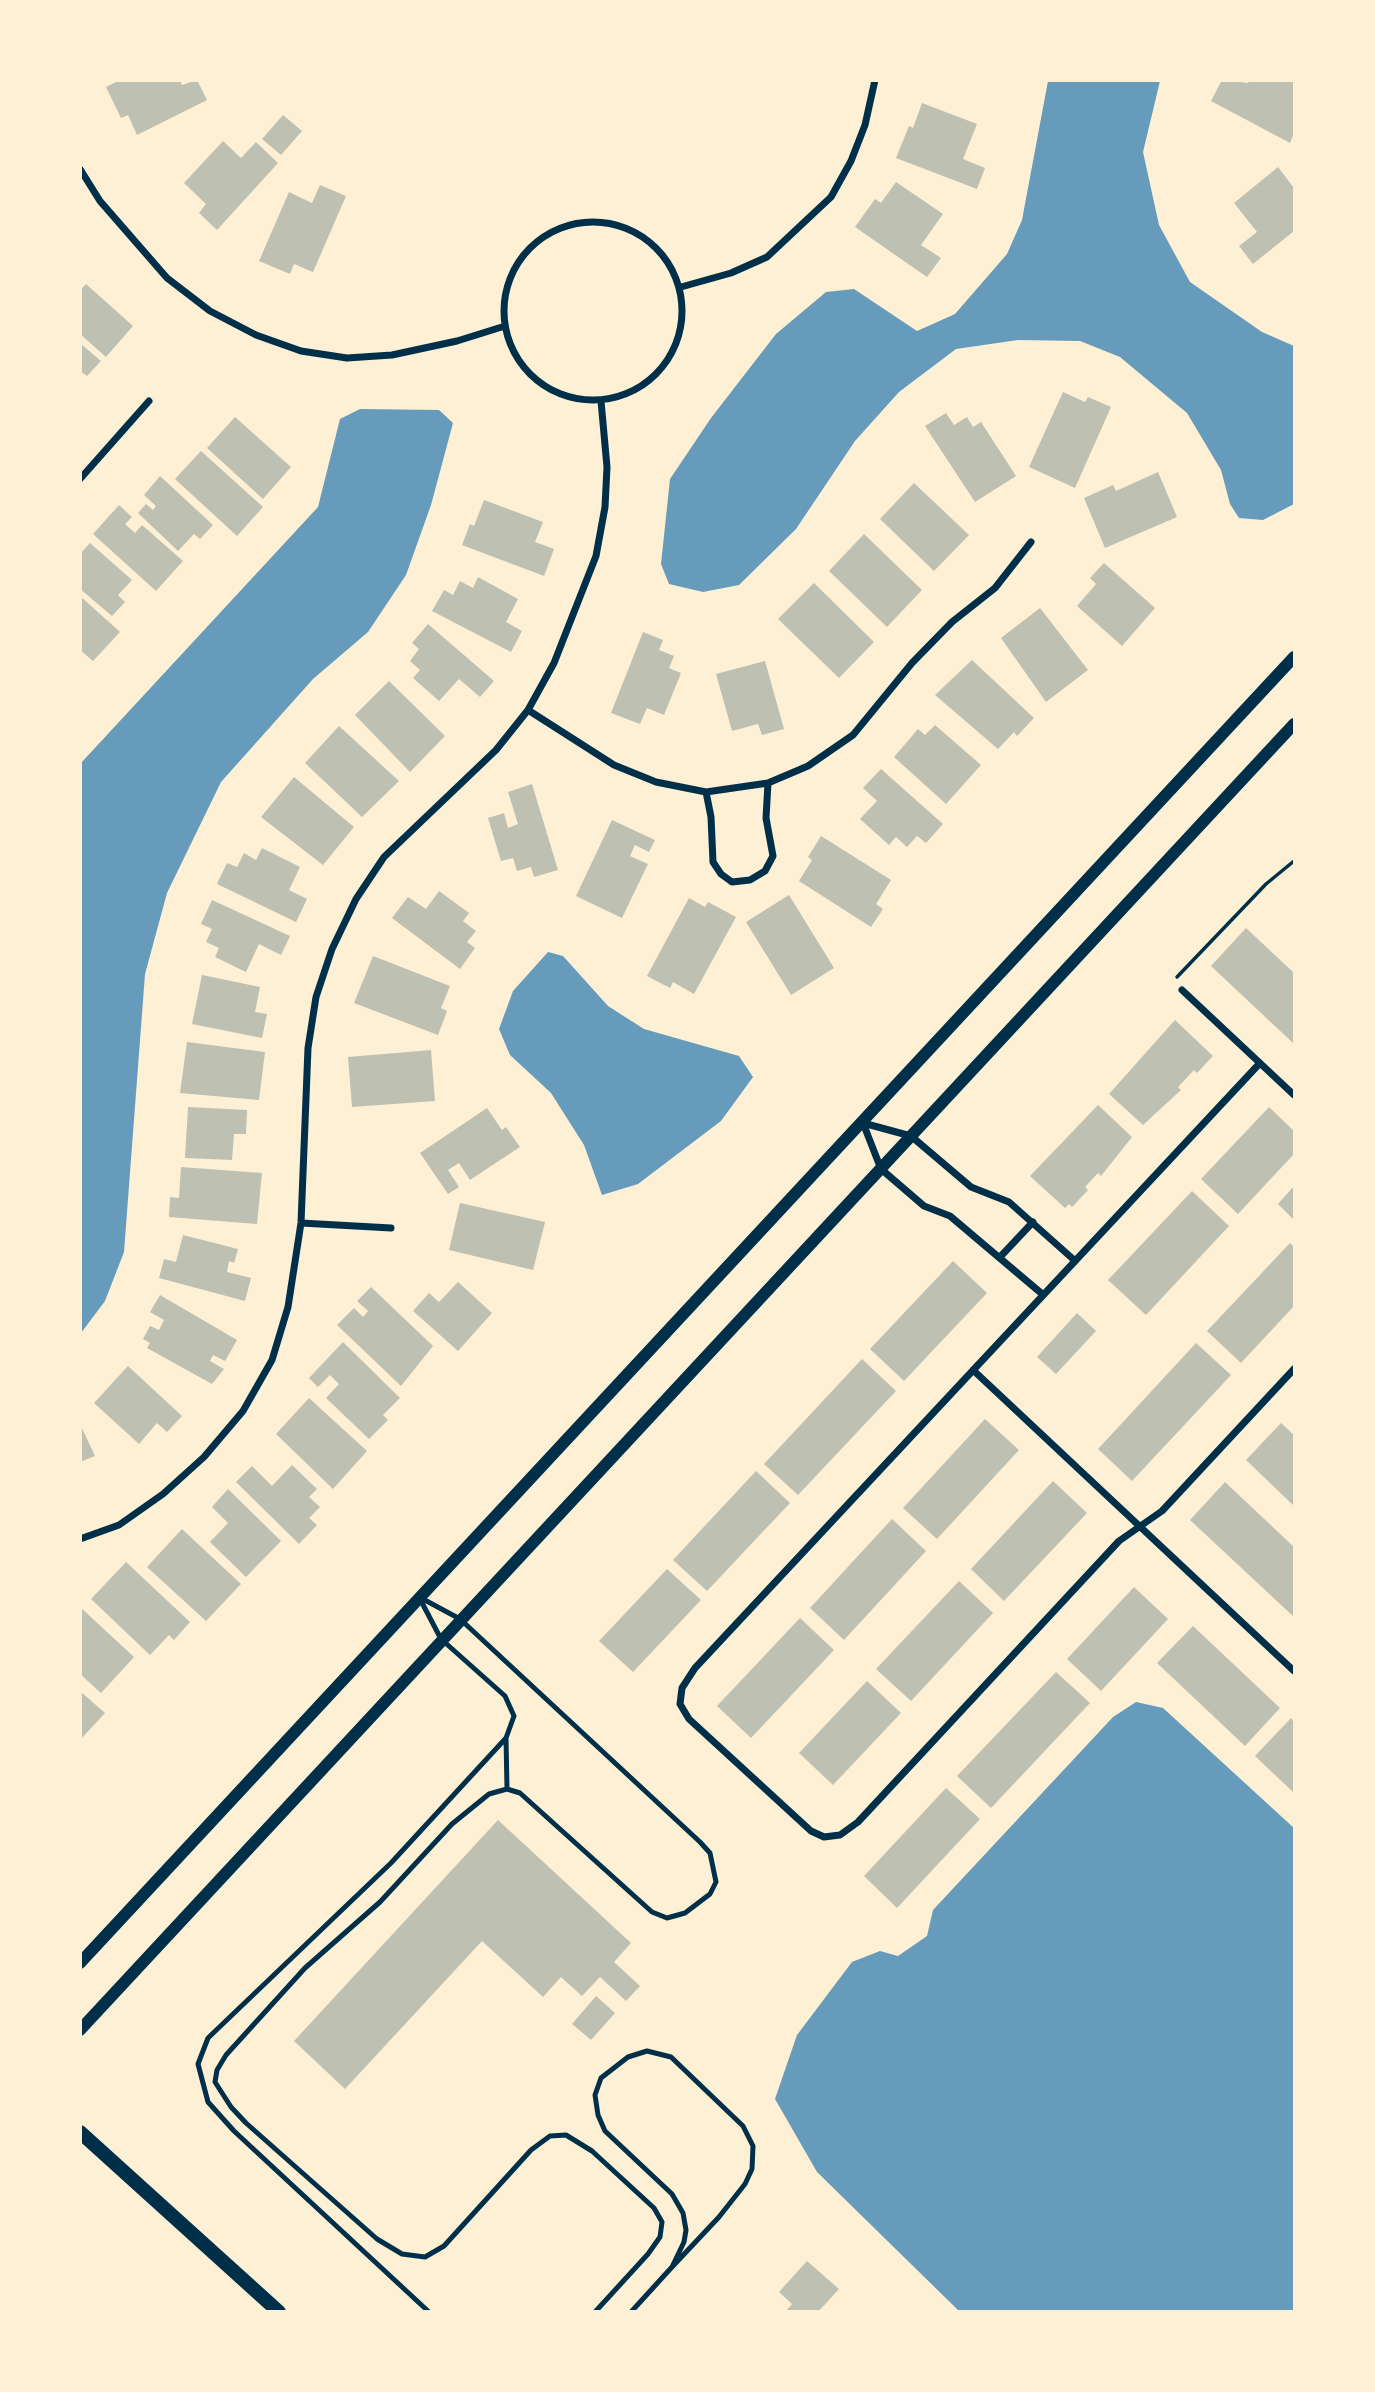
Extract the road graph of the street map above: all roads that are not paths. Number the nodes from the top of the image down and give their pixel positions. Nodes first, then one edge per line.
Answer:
1 (875, 80) edge
2 (80, 169) edge
3 (681, 287) junction
4 (505, 326) junction
5 (149, 401) dead end
6 (601, 401) junction
7 (80, 478) edge
8 (1031, 542) dead end
9 (1294, 657) edge
10 (528, 710) junction
11 (1294, 724) edge
12 (768, 783) junction
13 (706, 792) junction
14 (1182, 990) road end
15 (1260, 1062) junction
16 (1294, 1095) edge
17 (863, 1124) junction
18 (911, 1136) junction
19 (881, 1169) junction
20 (1033, 1222) junction
21 (302, 1223) junction
22 (391, 1228) dead end
23 (1001, 1256) junction
24 (1073, 1259) junction
25 (1041, 1293) junction
26 (1294, 1368) edge
27 (973, 1370) junction
28 (1288, 1376) junction
29 (1294, 1382) edge
30 (1140, 1526) junction
31 (80, 1539) edge
32 (418, 1596) junction
33 (460, 1619) junction
34 (441, 1639) junction
35 (1294, 1671) edge
36 (506, 1738) junction
37 (507, 1789) junction
38 (80, 1962) edge
39 (80, 2030) edge
40 (80, 2132) edge
41 (672, 2267) junction
42 (279, 2312) edge
43 (429, 2312) edge
44 (595, 2312) edge
45 (631, 2312) edge

1 - 3 street
2 - 4 street
3 - 4 street
3 - 6 street
4 - 6 street
5 - 7 street
6 - 10 street
8 - 12 street
9 - 17 street
10 - 13 street
10 - 21 street
11 - 18 street
12 - 13 street
12 - 13 street
14 - 15 street
15 - 16 street
15 - 24 street
17 - 18 street
17 - 19 street
17 - 32 street
18 - 19 street
18 - 20 street
19 - 23 street
19 - 33 street
20 - 23 street
20 - 24 street
21 - 22 street
21 - 31 street
23 - 25 street
24 - 25 street
25 - 27 street
26 - 28 street
27 - 30 street
27 - 30 street
28 - 29 street
28 - 30 street
30 - 35 street
32 - 33 lane
32 - 34 lane
32 - 38 street
33 - 34 street
33 - 37 lane
34 - 36 lane
34 - 39 street
36 - 37 lane
36 - 43 lane
37 - 44 lane
40 - 42 main road
41 - 41 lane
41 - 45 lane

